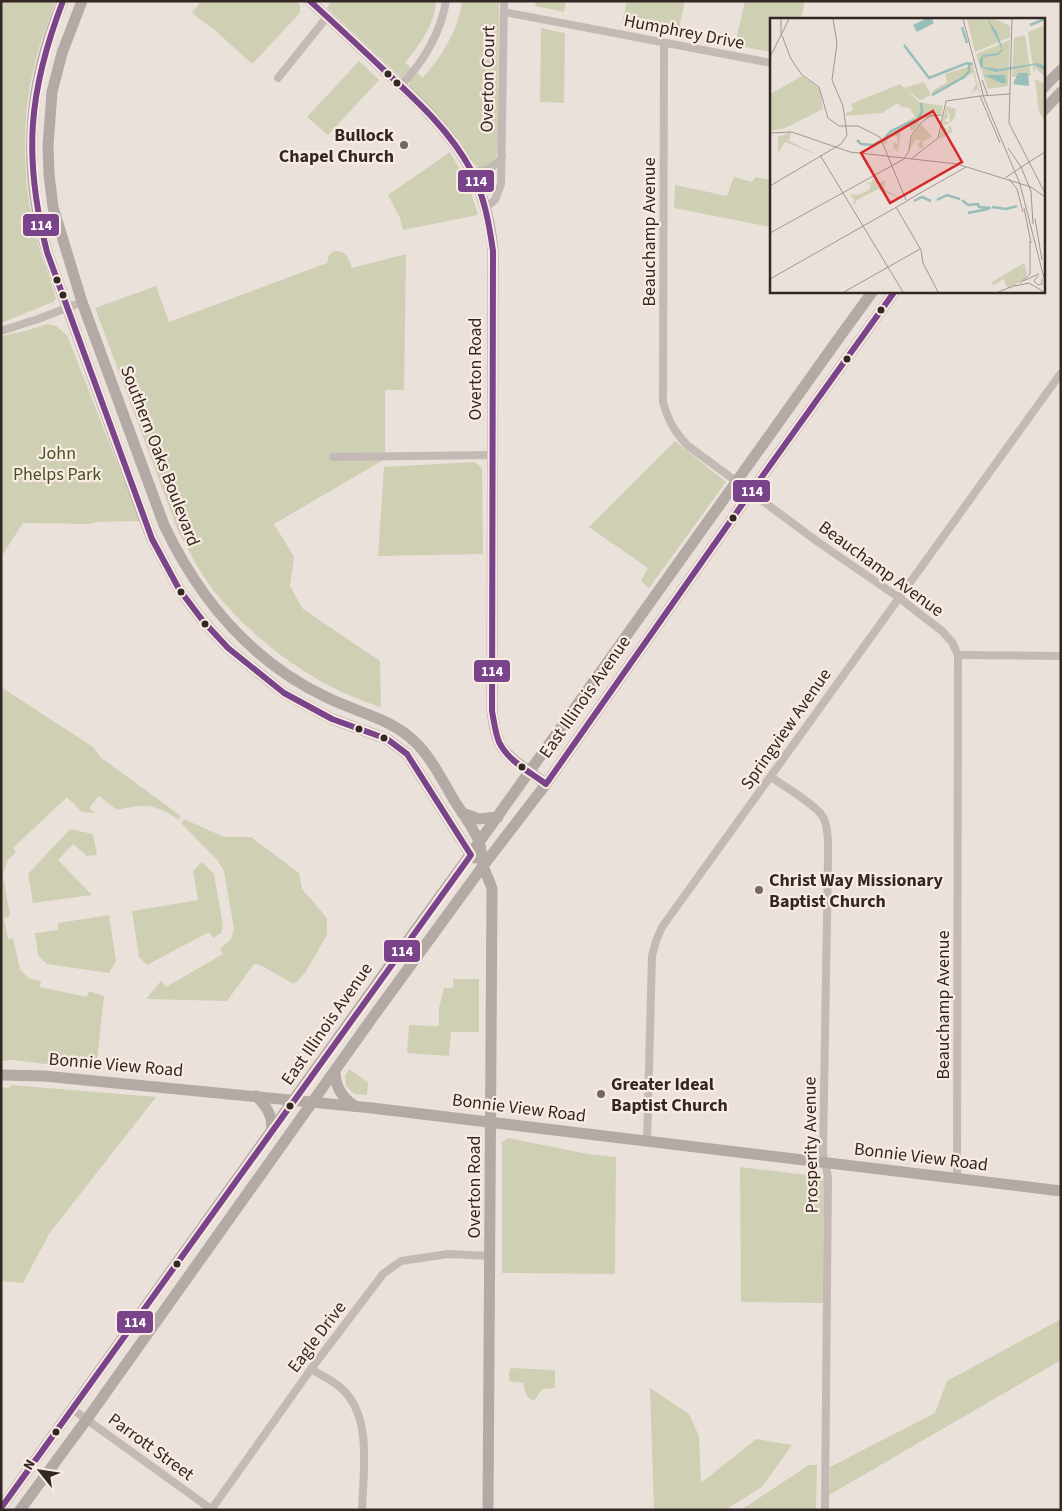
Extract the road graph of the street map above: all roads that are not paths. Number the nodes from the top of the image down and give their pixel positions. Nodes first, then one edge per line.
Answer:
1 (63, 1) edge
2 (82, 1) edge
3 (446, 1) edge
4 (504, 1) edge
5 (317, 4) edge
6 (504, 12) junction
7 (328, 17) junction
8 (664, 44) junction
9 (770, 63) edge
10 (1061, 70) edge
11 (278, 78) dead end
12 (401, 85) junction
13 (1044, 87) edge
14 (1061, 92) edge
15 (34, 101) junction
16 (51, 104) junction
17 (1044, 110) edge
18 (502, 157) junction
19 (472, 172) junction
20 (485, 208) junction
21 (873, 292) edge
22 (894, 292) edge
23 (82, 302) junction
24 (68, 307) junction
25 (1, 331) edge
26 (1061, 373) edge
27 (493, 456) junction
28 (333, 457) dead end
29 (736, 481) junction
30 (750, 492) junction
31 (898, 597) junction
32 (216, 611) junction
33 (203, 621) junction
34 (958, 655) junction
35 (1061, 656) edge
36 (401, 730) junction
37 (392, 742) junction
38 (530, 771) junction
39 (771, 777) junction
40 (546, 784) junction
41 (462, 813) junction
42 (498, 817) junction
43 (479, 843) junction
44 (471, 855) junction
45 (483, 866) junction
46 (393, 961) junction
47 (406, 972) junction
48 (335, 1071) junction
49 (1, 1075) edge
50 (256, 1096) junction
51 (294, 1100) junction
52 (313, 1102) junction
53 (355, 1106) junction
54 (491, 1122) junction
55 (271, 1132) junction
56 (647, 1142) junction
57 (825, 1164) junction
58 (957, 1179) junction
59 (1061, 1191) edge
60 (202, 1228) junction
61 (216, 1238) junction
62 (491, 1256) junction
63 (116, 1348) junction
64 (131, 1358) junction
65 (311, 1369) junction
66 (72, 1409) junction
67 (88, 1419) junction
68 (1, 1508) edge
69 (20, 1510) edge
70 (211, 1510) edge
71 (362, 1510) edge
72 (488, 1510) edge
73 (825, 1510) edge

1 - 15 street, Southern Oaks Boulevard
2 - 16 street, Southern Oaks Boulevard
3 - 12 street
4 - 6 street, Overton Court
5 - 7 street, Overton Road
6 - 8 street, Humphrey Drive
6 - 18 street, Overton Court
7 - 11 street
7 - 12 street, Overton Road
8 - 9 street, Humphrey Drive
8 - 29 street, Beauchamp Avenue
10 - 13 street
12 - 19 street, Overton Road
14 - 17 street
15 - 16 street
15 - 24 street, Southern Oaks Boulevard
16 - 23 street, Southern Oaks Boulevard
18 - 19 street, Overton Court
18 - 20 street, Overton Court
19 - 20 street, Overton Road
20 - 27 street, Overton Road
21 - 29 street, East Illinois Avenue
22 - 30 street, East Illinois Avenue
23 - 24 street
23 - 32 street, Southern Oaks Boulevard
24 - 25 street
24 - 33 street, Southern Oaks Boulevard
26 - 31 street, Springview Avenue
27 - 28 street
27 - 38 street, Overton Road
29 - 30 street, Beauchamp Avenue
29 - 38 street, East Illinois Avenue
30 - 31 street, Beauchamp Avenue
30 - 40 street, East Illinois Avenue
31 - 34 street, Beauchamp Avenue
31 - 39 street, Springview Avenue
32 - 33 street
32 - 36 street, Southern Oaks Boulevard
33 - 37 street, Southern Oaks Boulevard
34 - 35 street
34 - 58 street, Beauchamp Avenue
36 - 37 street
36 - 41 street, Southern Oaks Boulevard
37 - 44 street, Southern Oaks Boulevard
38 - 40 street, Overton Road
38 - 42 street, East Illinois Avenue
39 - 56 street, Springview Avenue
39 - 57 street, Prosperity Avenue
40 - 45 street, East Illinois Avenue
41 - 42 street
41 - 43 street, Southern Oaks Boulevard
42 - 43 street, East Illinois Avenue
43 - 44 street, East Illinois Avenue
43 - 45 street, Southern Oaks Boulevard
44 - 45 street, Southern Oaks Boulevard
44 - 46 street, East Illinois Avenue
45 - 47 street, East Illinois Avenue
45 - 54 street, Overton Road
46 - 47 street
46 - 51 street, East Illinois Avenue
47 - 48 street, East Illinois Avenue
48 - 52 street, East Illinois Avenue
48 - 53 street
49 - 50 street, Bonnie View Road
50 - 51 street, Bonnie View Road
50 - 55 street
51 - 52 street, Bonnie View Road
51 - 55 street, East Illinois Avenue
52 - 53 street, Bonnie View Road
52 - 61 street, East Illinois Avenue
53 - 54 street, Bonnie View Road
54 - 56 street, Bonnie View Road
54 - 62 street, Overton Road
55 - 60 street, East Illinois Avenue
56 - 57 street, Bonnie View Road
57 - 58 street, Bonnie View Road
57 - 73 street, Prosperity Avenue
58 - 59 street, Bonnie View Road
60 - 61 street
60 - 63 street, East Illinois Avenue
61 - 64 street, East Illinois Avenue
62 - 65 street, Eagle Drive
62 - 72 street, Overton Road
63 - 64 street
63 - 66 street, East Illinois Avenue
64 - 67 street, East Illinois Avenue
65 - 70 street, Eagle Drive
65 - 71 street
66 - 67 street, Parrott Street
66 - 68 street, East Illinois Avenue
67 - 69 street, East Illinois Avenue
67 - 70 street, Parrott Street

